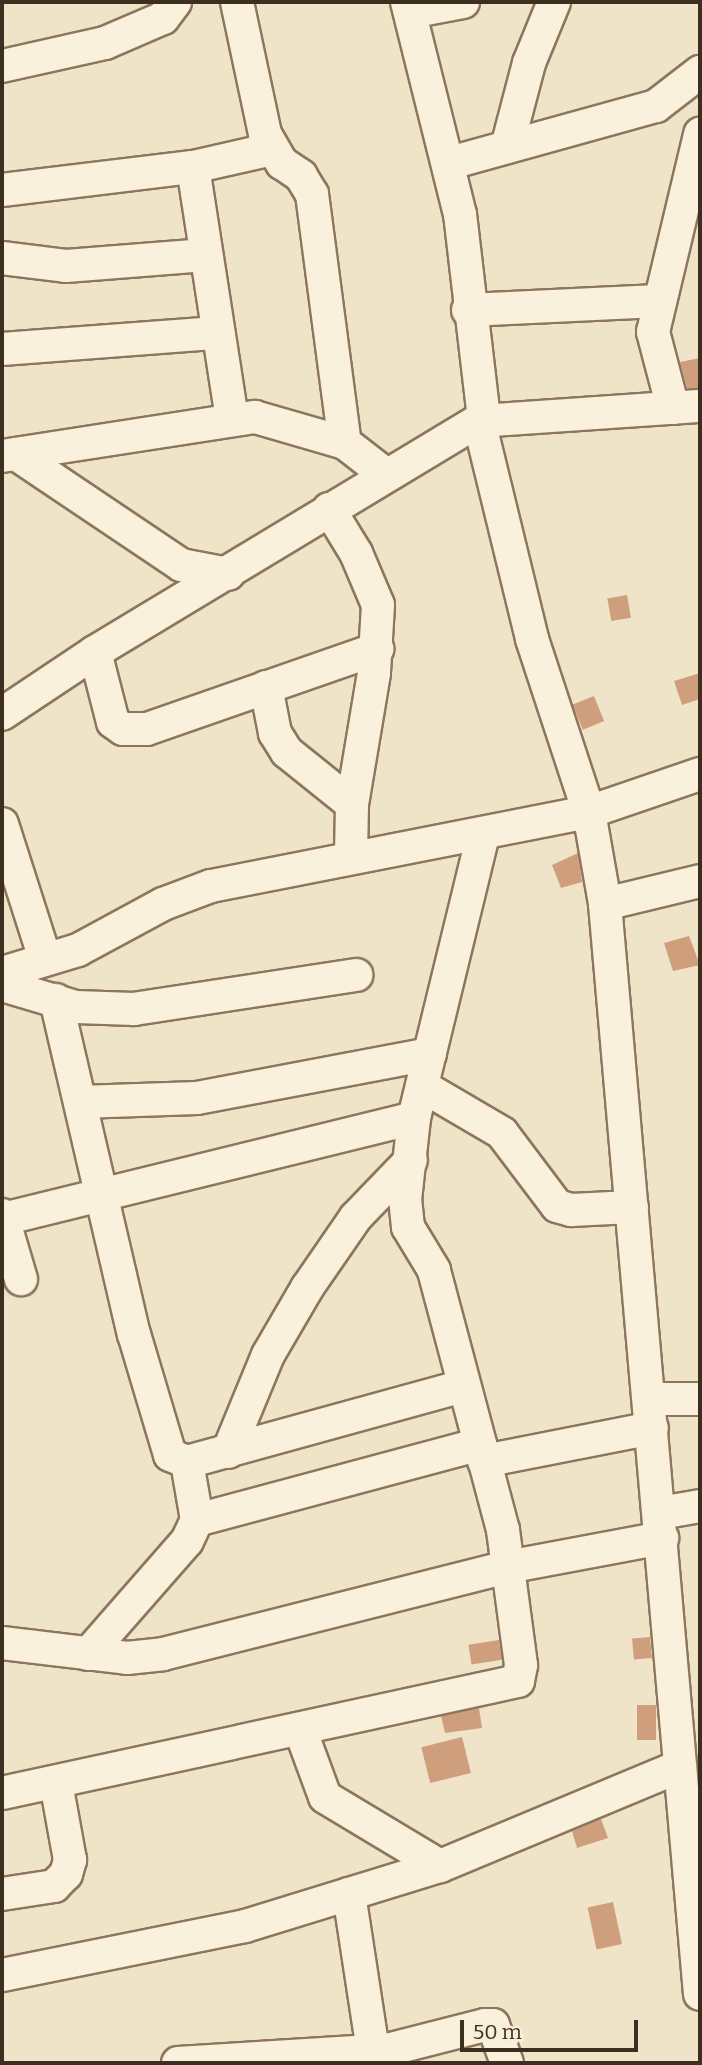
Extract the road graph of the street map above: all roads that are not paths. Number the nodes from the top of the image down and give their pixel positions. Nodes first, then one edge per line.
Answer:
1 (175, 2) edge
2 (237, 2) edge
3 (463, 2) edge
4 (554, 2) edge
5 (408, 7) edge
6 (2, 66) edge
7 (700, 72) edge
8 (689, 96) edge
9 (700, 134) edge
10 (507, 147) junction
11 (272, 149) junction
12 (450, 163) junction
13 (193, 167) junction
14 (2, 190) edge
15 (206, 255) junction
16 (2, 258) edge
17 (658, 302) junction
18 (468, 310) junction
19 (216, 333) junction
20 (2, 349) edge
21 (687, 407) edge
22 (232, 418) junction
23 (482, 419) junction
24 (345, 443) junction
25 (9, 455) edge
26 (385, 474) junction
27 (329, 509) junction
28 (228, 574) junction
29 (377, 649) junction
30 (95, 652) junction
31 (266, 687) junction
32 (2, 714) edge
33 (700, 774) edge
34 (352, 804) junction
35 (589, 812) junction
36 (2, 824) edge
37 (482, 835) junction
38 (351, 855) junction
39 (700, 881) edge
40 (605, 904) junction
41 (46, 959) junction
42 (2, 973) edge
43 (356, 975) dead end
44 (2, 985) edge
45 (56, 1000) junction
46 (430, 1054) junction
47 (422, 1086) junction
48 (80, 1102) junction
49 (414, 1118) junction
50 (411, 1160) junction
51 (99, 1196) junction
52 (632, 1207) junction
53 (2, 1217) edge
54 (21, 1279) dead end
55 (462, 1386) junction
56 (700, 1399) edge
57 (651, 1413) junction
58 (228, 1452) junction
59 (482, 1453) junction
60 (187, 1462) junction
61 (700, 1506) edge
62 (197, 1520) junction
63 (661, 1525) junction
64 (507, 1567) junction
65 (2, 1643) edge
66 (88, 1654) junction
67 (300, 1729) junction
68 (680, 1766) junction
69 (56, 1783) junction
70 (2, 1793) edge
71 (440, 1866) junction
72 (2, 1894) edge
73 (349, 1894) junction
74 (2, 1975) edge
75 (700, 1994) edge
76 (373, 2051) junction
77 (178, 2063) edge
78 (507, 2063) edge

1 - 6 street
2 - 11 street
3 - 5 street
4 - 10 street
5 - 12 street
7 - 8 street
8 - 10 street
9 - 17 street
10 - 12 street
11 - 13 street
11 - 24 street
12 - 18 street
13 - 14 street
13 - 15 street
15 - 16 street
15 - 19 street
17 - 18 street
17 - 21 street
18 - 23 street
19 - 20 street
19 - 22 street
21 - 23 street
22 - 24 street
22 - 25 street
23 - 26 street
23 - 35 street
24 - 26 street
25 - 28 street
26 - 27 street
27 - 28 street
27 - 29 street
28 - 30 street
29 - 31 street
29 - 34 street
30 - 31 street
30 - 32 street
31 - 34 street
33 - 35 street
34 - 38 street
35 - 37 street
35 - 40 street
36 - 41 street
37 - 38 street
37 - 46 street
38 - 41 street
39 - 40 street
40 - 52 street
41 - 42 street
43 - 45 street
44 - 45 street
45 - 48 street
46 - 47 street
46 - 48 street
47 - 49 street
47 - 52 street
48 - 51 street
49 - 50 street
49 - 51 street
50 - 55 street
50 - 58 street
51 - 53 street
51 - 60 street
52 - 57 street
53 - 54 street
55 - 58 street
55 - 59 street
56 - 57 street
57 - 59 street
57 - 63 street
58 - 60 street
59 - 62 street
59 - 64 street
60 - 62 street
61 - 63 street
62 - 66 street
63 - 64 street
63 - 68 street
64 - 66 street
64 - 67 street
65 - 66 street
67 - 69 street
67 - 71 street
68 - 71 street
68 - 75 street
69 - 70 street
69 - 72 street
71 - 73 street
73 - 74 street
73 - 76 street
76 - 77 street
76 - 78 street

